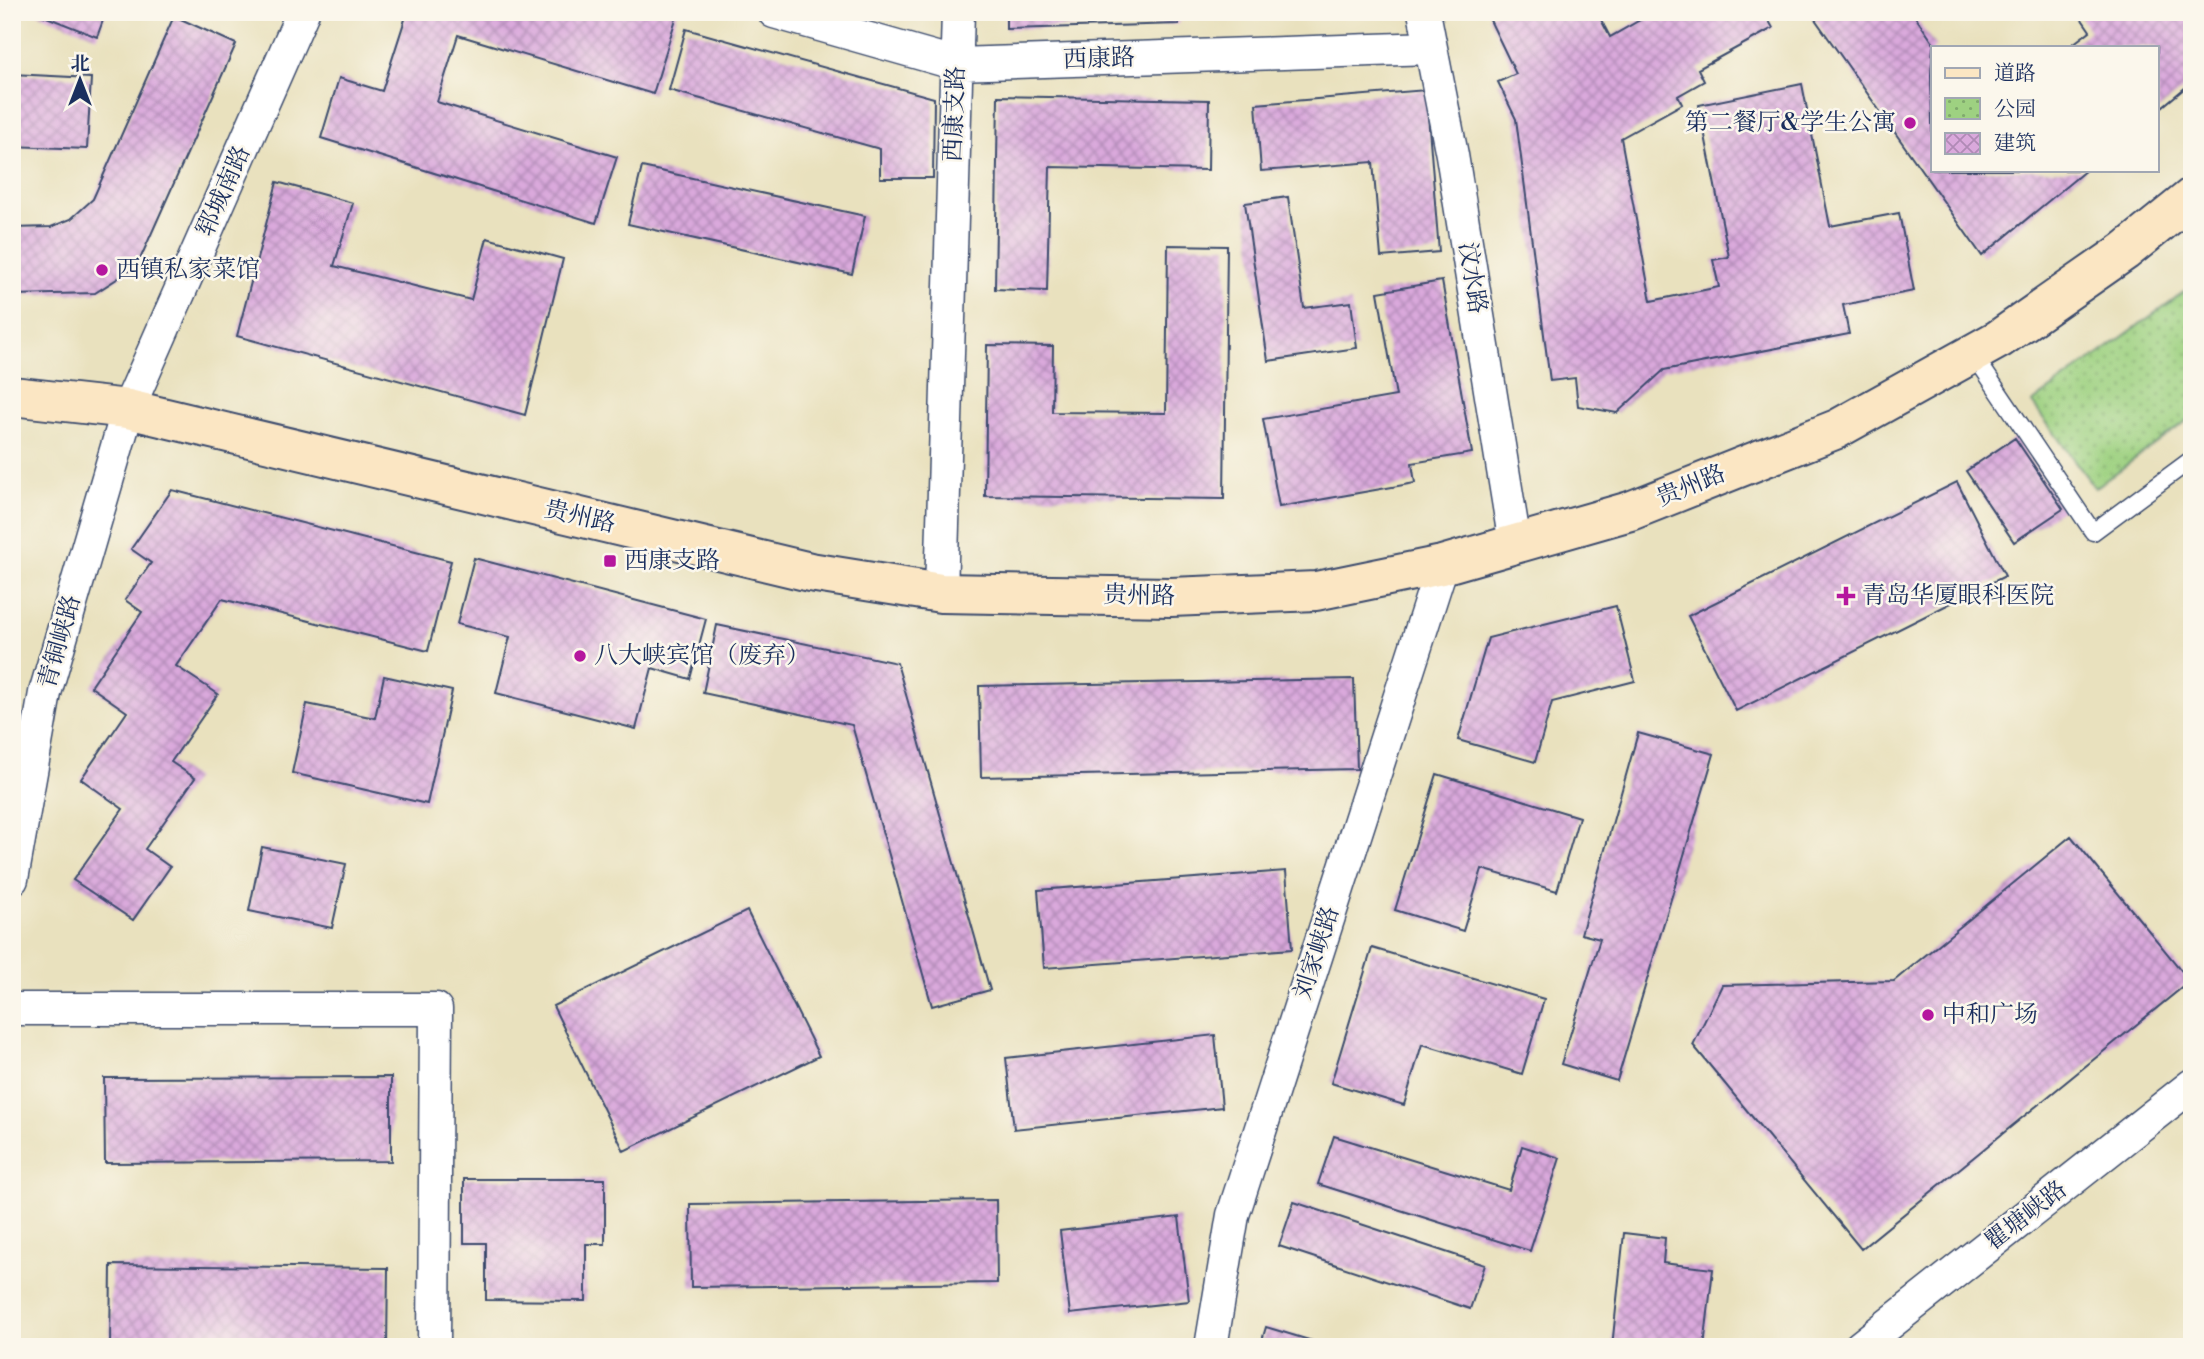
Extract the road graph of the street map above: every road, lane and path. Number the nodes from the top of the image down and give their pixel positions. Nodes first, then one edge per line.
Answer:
1 (303, 12) edge
2 (774, 12) edge
3 (958, 12) edge
4 (1424, 12) edge
5 (1431, 48) junction
6 (957, 64) junction
7 (2192, 197) edge
8 (1973, 354) junction
9 (12, 396) edge
10 (128, 409) junction
11 (2192, 458) edge
12 (1515, 544) junction
13 (1442, 565) junction
14 (941, 593) junction
15 (12, 879) edge
16 (12, 1009) edge
17 (2192, 1085) edge
18 (434, 1347) edge
19 (1211, 1347) edge
20 (1860, 1347) edge

1 - 10 street, 郓城南路
2 - 6 street, 西康路
3 - 6 street, 西康支路
4 - 5 street, 汶水路
5 - 6 street, 西康路
5 - 12 street, 汶水路
6 - 14 street, 西康支路
7 - 8 main road, 贵州路
8 - 11 lane
8 - 12 main road, 贵州路
9 - 10 main road, 贵州路
10 - 14 main road, 贵州路
10 - 15 street, 青铜峡路
12 - 13 main road, 贵州路
13 - 14 main road, 贵州路
13 - 19 street, 刘家峡路
16 - 18 street
17 - 20 street, 瞿塘峡路

